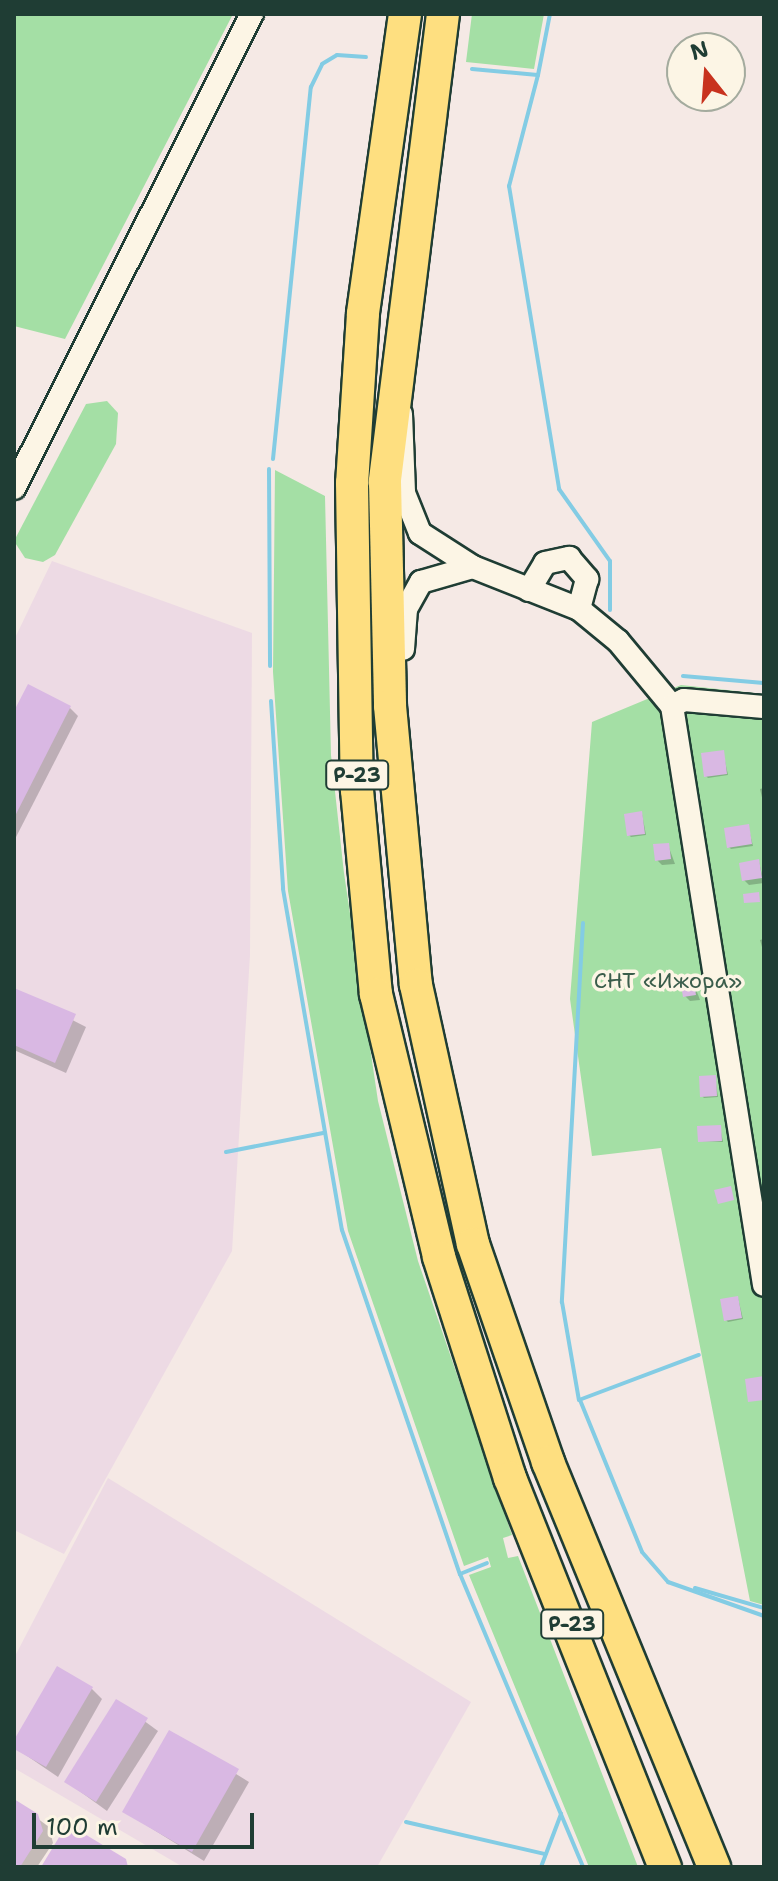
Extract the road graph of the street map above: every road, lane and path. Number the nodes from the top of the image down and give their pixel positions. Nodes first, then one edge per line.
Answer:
1 (252, 14) edge
2 (405, 14) edge
3 (443, 14) edge
4 (393, 387) junction
5 (14, 488) edge
6 (473, 567) junction
7 (529, 590) junction
8 (579, 609) junction
9 (390, 706) junction
10 (672, 706) junction
11 (764, 707) edge
12 (764, 1285) edge
13 (665, 1867) edge
14 (714, 1867) edge

1 - 5 street
2 - 13 highway, Р-23
3 - 4 highway, Р-23
4 - 6 street
4 - 9 highway, Р-23
6 - 7 street
6 - 9 street
7 - 8 street
7 - 8 street
8 - 10 street
9 - 14 highway, Р-23
10 - 11 street
10 - 12 street

